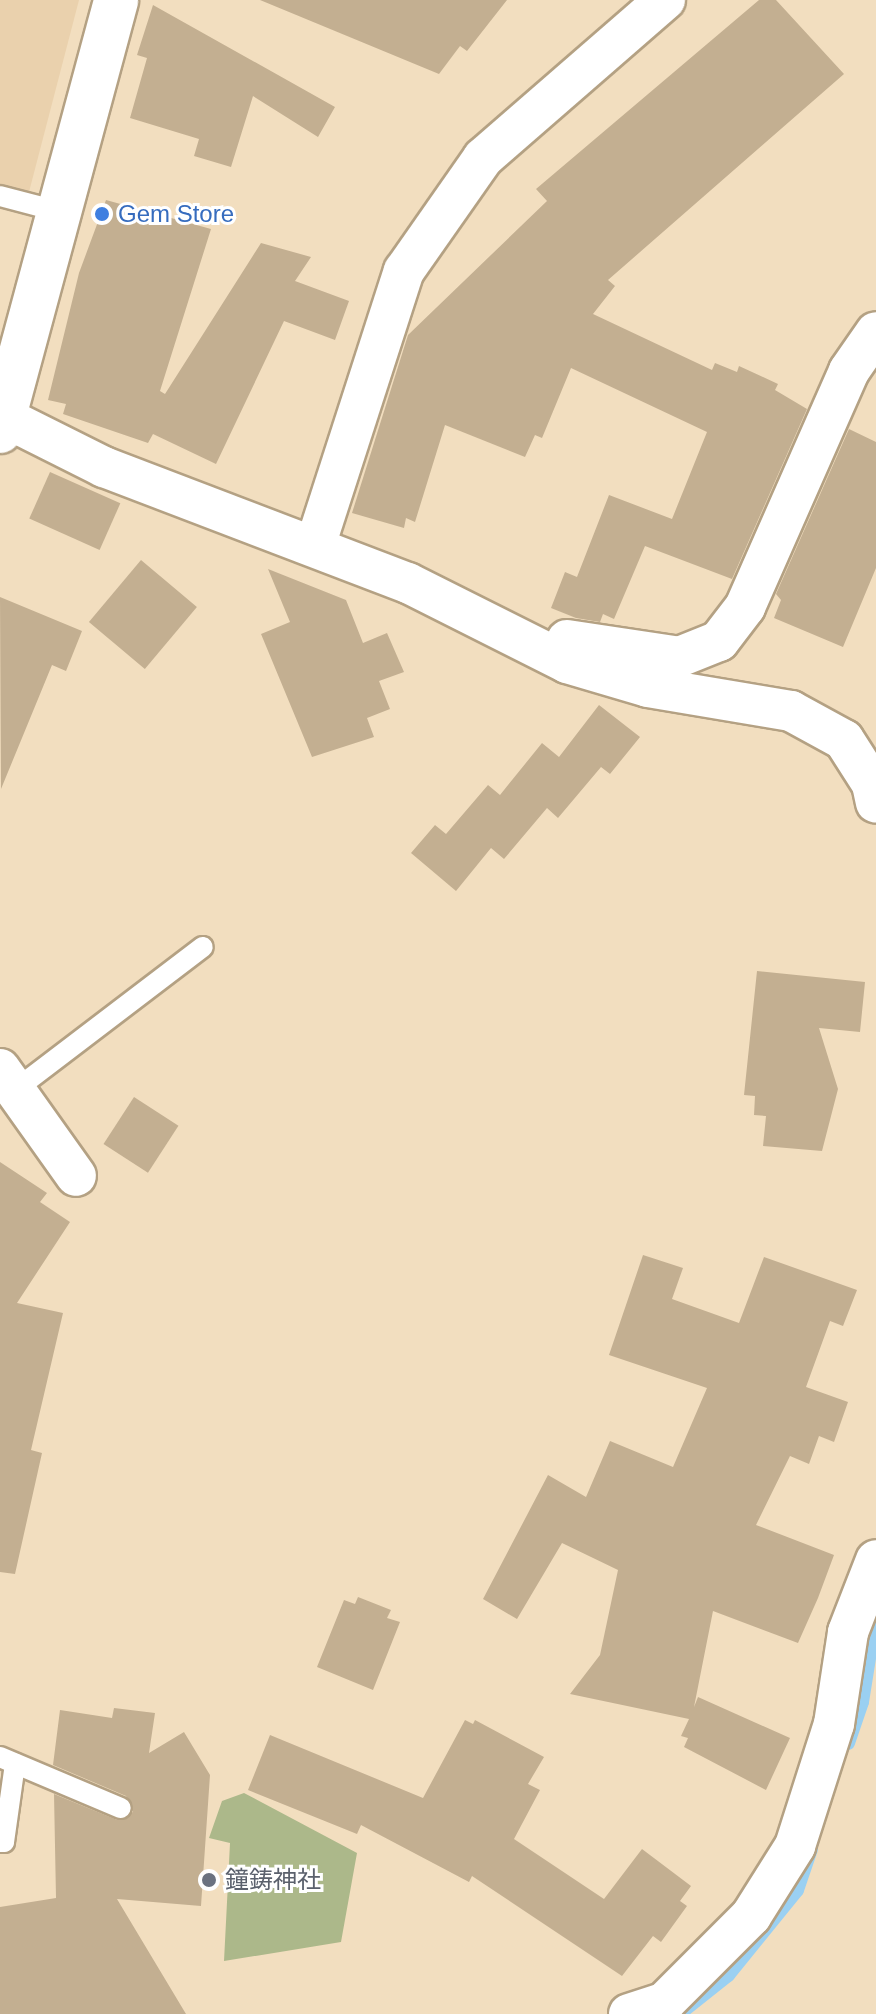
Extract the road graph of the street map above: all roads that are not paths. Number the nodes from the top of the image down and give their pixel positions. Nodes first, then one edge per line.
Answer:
1 (116, 0) edge
2 (665, 0) edge
3 (0, 196) edge
4 (61, 212) junction
5 (876, 332) edge
6 (2, 424) edge
7 (315, 546) junction
8 (518, 642) junction
9 (876, 803) edge
10 (203, 947) dead end
11 (8, 1080) edge
12 (76, 1176) dead end
13 (876, 1560) edge
14 (7, 1761) edge
15 (121, 1808) dead end
16 (0, 1842) edge
17 (629, 2014) edge

1 - 4 street
2 - 7 street
3 - 4 lane
4 - 6 street
5 - 8 street
6 - 7 street
7 - 8 street
8 - 9 street
10 - 11 lane
11 - 12 street
13 - 17 street
14 - 15 lane
14 - 16 lane

